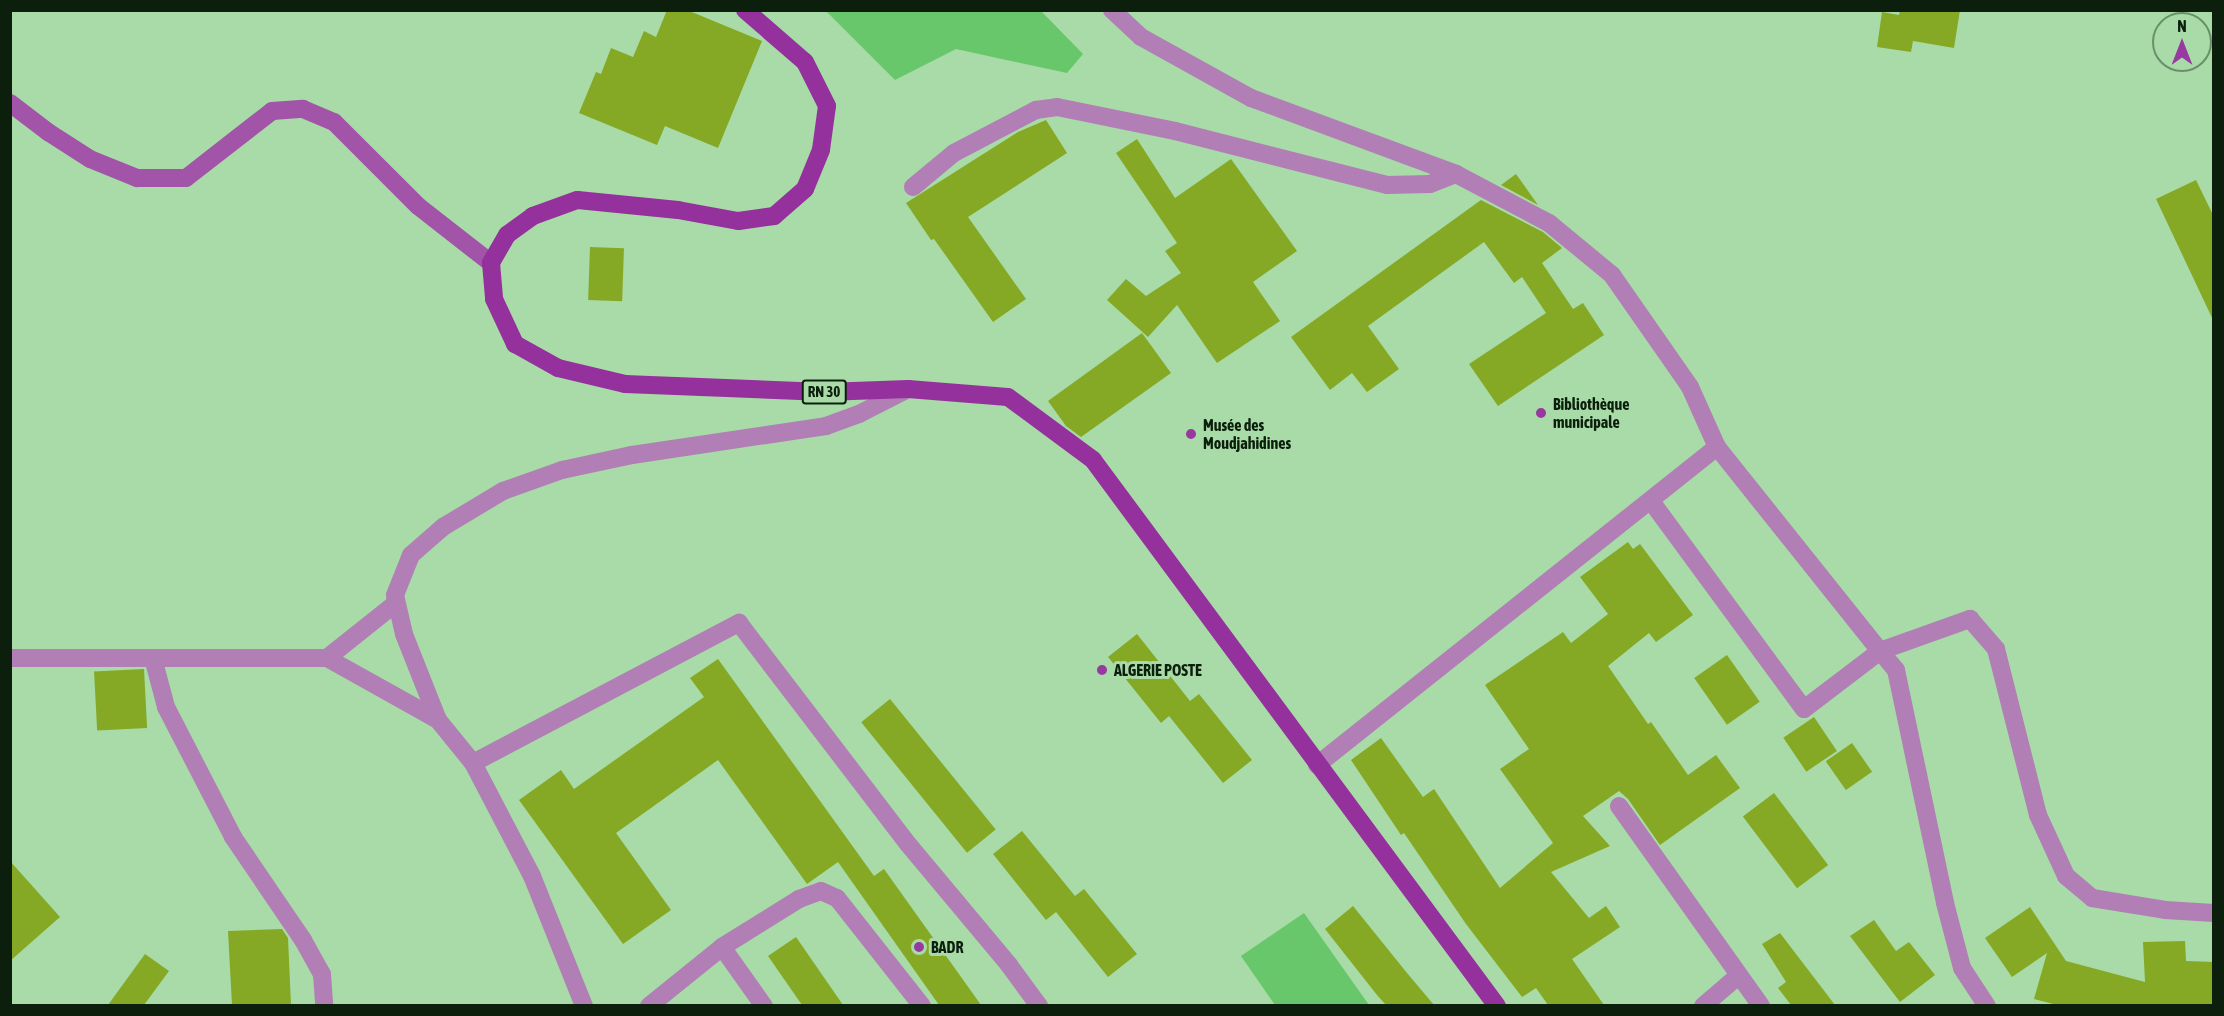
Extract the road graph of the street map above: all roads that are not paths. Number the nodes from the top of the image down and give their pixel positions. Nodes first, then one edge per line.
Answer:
1 (745, 10) edge
2 (1112, 10) edge
3 (10, 103) edge
4 (1456, 174) junction
5 (913, 187) dead end
6 (491, 263) junction
7 (908, 389) junction
8 (1717, 447) junction
9 (1651, 501) junction
10 (396, 603) junction
11 (1880, 651) junction
12 (10, 658) edge
13 (153, 658) junction
14 (327, 658) junction
15 (438, 720) junction
16 (473, 763) junction
17 (1317, 765) junction
18 (1619, 806) dead end
19 (2214, 913) edge
20 (722, 947) junction
21 (1738, 976) junction
22 (324, 1005) edge
23 (584, 1005) edge
24 (649, 1005) edge
25 (764, 1005) edge
26 (922, 1005) edge
27 (1039, 1005) edge
28 (1497, 1005) edge
29 (1703, 1005) edge
30 (1761, 1005) edge
31 (1986, 1005) edge

1 - 6 main road
2 - 4 street
3 - 6 street
4 - 5 street
4 - 8 street
6 - 7 main road, RN 30
7 - 10 street
7 - 17 main road, RN 30
8 - 9 street
8 - 11 street
9 - 11 street
9 - 17 street
10 - 14 street
10 - 15 street
11 - 19 street
11 - 31 street
12 - 13 street
13 - 14 street
13 - 22 street
14 - 15 street
15 - 16 street
16 - 23 street
16 - 27 street
17 - 28 main road, RN 30
18 - 21 street
20 - 24 street
20 - 25 street
20 - 26 street
21 - 29 street
21 - 30 street

